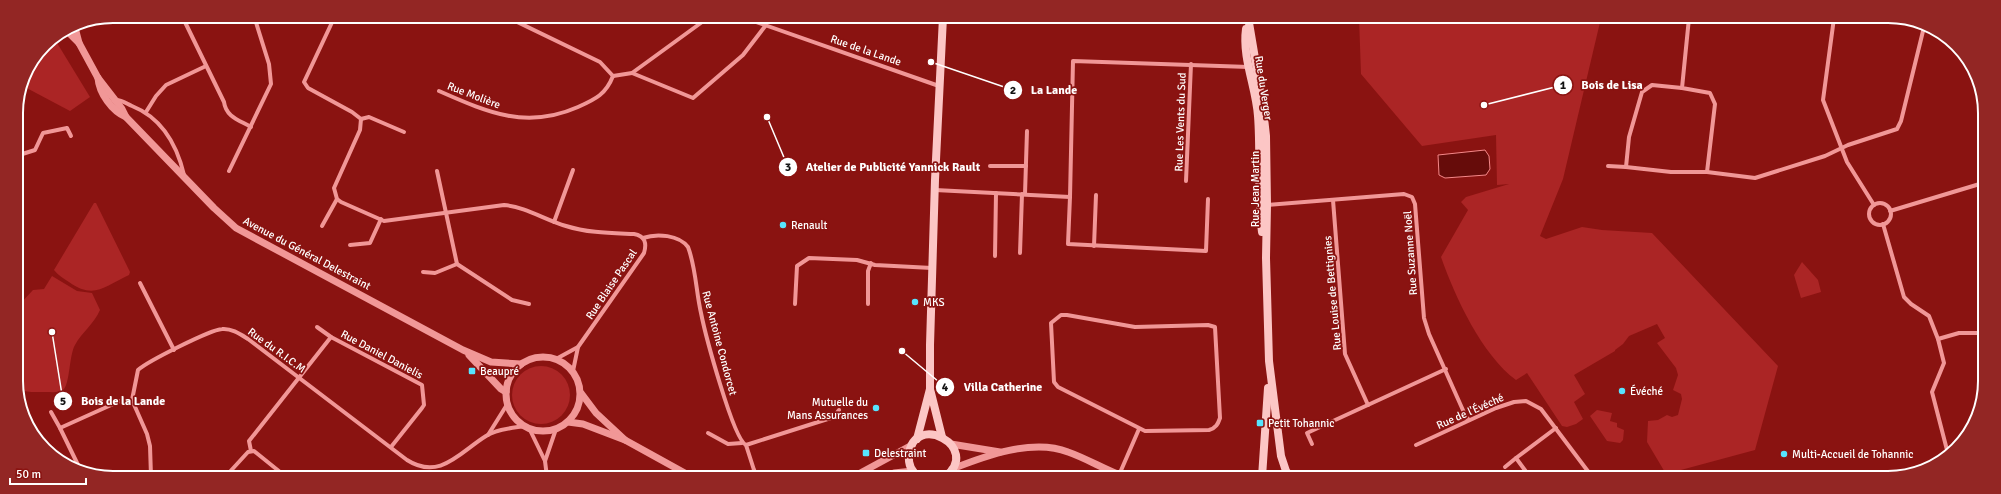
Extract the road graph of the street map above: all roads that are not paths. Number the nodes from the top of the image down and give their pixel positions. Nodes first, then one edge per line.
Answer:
1 (185, 23) edge
2 (256, 23) edge
3 (332, 23) edge
4 (519, 23) edge
5 (701, 23) edge
6 (760, 23) edge
7 (944, 23) edge
8 (1247, 23) edge
9 (1249, 23) edge
10 (1688, 23) edge
11 (1833, 23) edge
12 (766, 25) junction
13 (1923, 30) edge
14 (76, 31) edge
15 (70, 34) edge
16 (79, 43) junction
17 (1191, 64) junction
18 (206, 66) junction
19 (1248, 66) junction
20 (632, 73) junction
21 (613, 76) junction
22 (98, 78) junction
23 (940, 86) junction
24 (1682, 88) junction
25 (439, 91) dead end
26 (114, 100) junction
27 (146, 112) junction
28 (126, 117) junction
29 (361, 119) junction
30 (251, 127) junction
31 (1028, 131) dead end
32 (404, 132) dead end
33 (72, 136) dead end
34 (1842, 148) junction
35 (23, 154) edge
36 (990, 166) dead end
37 (1026, 166) junction
38 (1608, 166) dead end
39 (1626, 167) junction
40 (573, 170) dead end
41 (229, 171) dead end
42 (437, 171) dead end
43 (1707, 172) junction
44 (184, 178) junction
45 (1186, 181) dead end
46 (1978, 185) edge
47 (935, 190) junction
48 (996, 193) junction
49 (1023, 194) junction
50 (1096, 195) dead end
51 (1070, 197) junction
52 (337, 199) junction
53 (1208, 199) dead end
54 (1333, 200) junction
55 (1267, 205) junction
56 (1874, 205) junction
57 (1890, 211) junction
58 (446, 212) junction
59 (381, 219) junction
60 (554, 222) junction
61 (1883, 224) junction
62 (322, 226) dead end
63 (643, 238) junction
64 (350, 245) dead end
65 (1094, 246) junction
66 (1020, 253) dead end
67 (995, 256) dead end
68 (1266, 258) junction
69 (457, 264) junction
70 (871, 264) junction
71 (932, 268) junction
72 (423, 272) dead end
73 (140, 283) dead end
74 (529, 304) dead end
75 (795, 304) dead end
76 (868, 304) dead end
77 (316, 327) dead end
78 (1978, 334) edge
79 (331, 336) junction
80 (1938, 339) junction
81 (578, 347) junction
82 (174, 350) junction
83 (464, 350) junction
84 (556, 358) junction
85 (1269, 361) junction
86 (521, 364) junction
87 (1446, 369) junction
88 (573, 371) junction
89 (299, 377) junction
90 (930, 389) junction
91 (506, 392) junction
92 (581, 393) junction
93 (132, 400) junction
94 (508, 403) junction
95 (1368, 405) junction
96 (839, 410) dead end
97 (51, 412) dead end
98 (1469, 420) junction
99 (568, 422) junction
100 (527, 427) junction
101 (60, 428) junction
102 (1556, 428) junction
103 (556, 429) junction
104 (1140, 429) junction
105 (708, 433) dead end
106 (487, 435) junction
107 (942, 436) junction
108 (625, 440) junction
109 (915, 442) junction
110 (744, 444) junction
111 (951, 444) junction
112 (1312, 444) dead end
113 (1416, 445) dead end
114 (390, 447) junction
115 (1948, 448) edge
116 (251, 451) junction
117 (1003, 452) junction
118 (1516, 458) junction
119 (545, 461) junction
120 (77, 464) edge
121 (1505, 467) dead end
122 (952, 469) joint
123 (754, 470) edge
124 (151, 471) edge
125 (230, 471) edge
126 (279, 471) edge
127 (546, 471) edge
128 (681, 471) edge
129 (864, 471) edge
130 (915, 471) edge
131 (1111, 471) edge
132 (1124, 471) edge
133 (1263, 471) edge
134 (1286, 471) edge
135 (1525, 471) edge
136 (1589, 471) edge

1 - 18 street
2 - 30 street
3 - 29 street
4 - 21 street
5 - 20 street
6 - 12 street, Rue de la Lande
7 - 23 main road
8 - 19 main road, Rue du Verger
9 - 55 main road, Rue Jean Martin
10 - 24 street
11 - 34 street
12 - 20 street
12 - 23 street, Rue de la Lande
13 - 34 street
14 - 16 street, Avenue du Général Delestraint
15 - 16 street, Avenue du Général Delestraint
16 - 22 street, Avenue du Général Delestraint
17 - 19 street, Rue Les Vents du Sud
17 - 45 street, Rue Les Vents du Sud
17 - 51 street, Rue Les Vents du Sud
18 - 27 street
18 - 30 street
19 - 68 main road, Rue du Verger
20 - 21 street
21 - 25 street, Rue Molière
22 - 26 street, Avenue du Général Delestraint
22 - 28 street, Avenue du Général Delestraint
23 - 47 main road
24 - 39 street
24 - 43 street
26 - 27 street
26 - 28 street, Avenue du Général Delestraint
27 - 44 street
28 - 44 street, Avenue du Général Delestraint
29 - 32 street
29 - 52 street
30 - 41 street
31 - 37 street
33 - 35 street
34 - 43 street
34 - 56 street
36 - 37 street
37 - 49 street
38 - 39 street
39 - 43 street
40 - 60 street
42 - 58 street
44 - 83 street, Avenue du Général Delestraint
46 - 57 street
47 - 48 street
47 - 71 main road
48 - 49 street
48 - 67 street
49 - 51 street
49 - 66 street
50 - 65 street
51 - 65 street
52 - 59 street, Rue Blaise Pascal
52 - 62 street
53 - 65 street
54 - 55 street, Rue Suzanne Noël
54 - 87 street, Rue Suzanne Noël
54 - 95 street, Rue Louise de Bettignies
55 - 68 main road, Rue Jean Martin
56 - 57 street
56 - 61 street
57 - 61 street
58 - 59 street, Rue Blaise Pascal
58 - 60 street, Rue Blaise Pascal
58 - 69 street
59 - 64 street
60 - 63 street, Rue Blaise Pascal
61 - 80 street
63 - 81 street, Rue Blaise Pascal
63 - 110 street, Rue Antoine Condorcet
68 - 85 main road, Rue Jean Martin
69 - 72 street
69 - 74 street
70 - 71 street
70 - 75 street
70 - 76 street
71 - 90 main road
73 - 82 street
77 - 79 street, Rue Daniel Danielis
78 - 80 street
79 - 89 street, Rue Daniel Danielis
79 - 114 street, Rue Daniel Danielis
80 - 115 street
81 - 84 street, Rue Blaise Pascal
81 - 88 street, Rue Blaise Pascal
82 - 89 street, Rue du R.I.C.M
82 - 93 street, Rue du R.I.C.M
83 - 86 street, Avenue du Général Delestraint
83 - 91 street, Avenue du Général Delestraint
84 - 86 street
84 - 88 street
85 - 133 main road, Rue Jean Martin
85 - 134 main road, Rue Jean Martin
86 - 91 street
87 - 95 street
87 - 98 street, Rue Suzanne Noël
88 - 92 street
89 - 114 street, Rue du R.I.C.M
89 - 116 street, Rue Daniel Danielis
90 - 107 main road
90 - 109 main road
91 - 94 street
92 - 99 street
92 - 108 street
93 - 101 street
93 - 124 street
94 - 100 street
94 - 106 street, Rue du R.I.C.M
95 - 112 street
96 - 110 street
97 - 101 street
98 - 102 street, Rue de l'Évéché
98 - 113 street, Rue de l'Évéché
99 - 103 street
99 - 108 street
100 - 103 street
100 - 106 street, Rue du R.I.C.M
100 - 119 street
101 - 120 street
102 - 118 street
102 - 136 street, Rue de l'Évéché
103 - 119 street
104 - 104 street
104 - 132 street
105 - 110 street
106 - 114 street, Rue du R.I.C.M
107 - 109 main road
107 - 111 main road
108 - 128 street
109 - 129 street
109 - 130 main road
110 - 123 street, Rue Antoine Condorcet
111 - 117 street
111 - 122 main road
116 - 125 street
116 - 126 street
117 - 122 street
117 - 131 street
118 - 121 street
118 - 135 street
119 - 127 street

